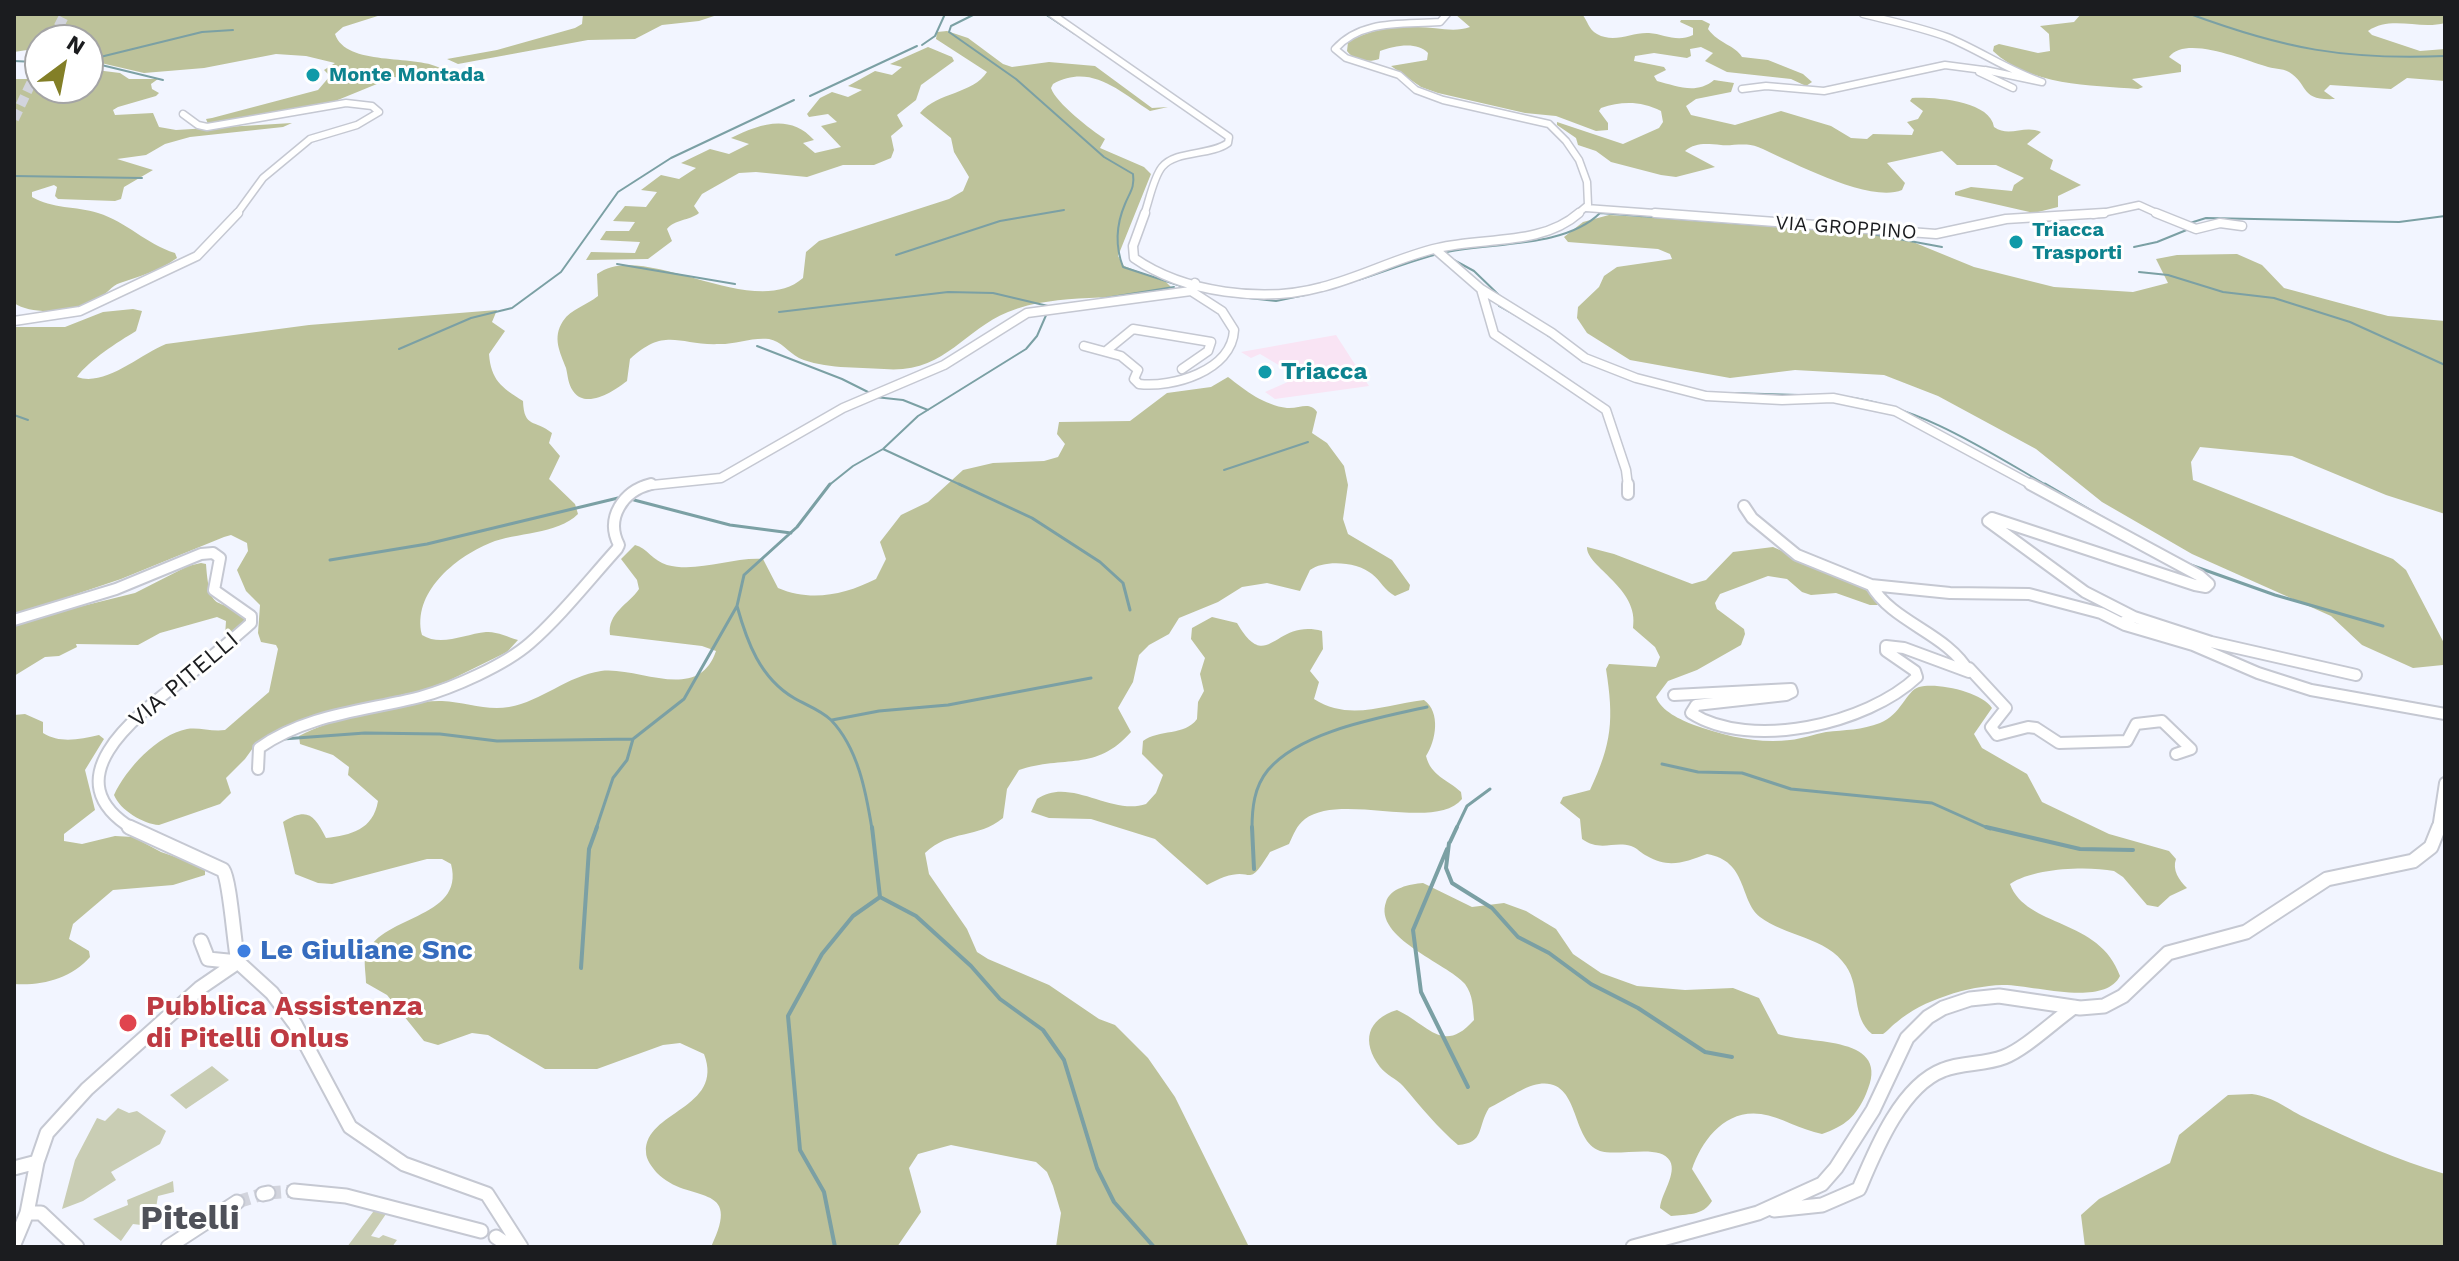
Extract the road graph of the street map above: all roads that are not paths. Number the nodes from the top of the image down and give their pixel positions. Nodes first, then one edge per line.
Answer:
1 (1052, 14) edge
2 (1447, 14) edge
3 (1863, 14) edge
4 (1985, 70) junction
5 (2013, 88) dead end
6 (1742, 89) dead end
7 (183, 114) dead end
8 (1586, 208) junction
9 (2242, 226) dead end
10 (1440, 252) junction
11 (1192, 288) junction
12 (1481, 289) junction
13 (14, 321) edge
14 (1084, 346) dead end
15 (1106, 351) junction
16 (1182, 369) dead end
17 (1628, 494) dead end
18 (1744, 506) dead end
19 (1871, 585) junction
20 (2134, 617) junction
21 (14, 620) edge
22 (2121, 623) junction
23 (1969, 668) junction
24 (2356, 675) dead end
25 (1674, 695) dead end
26 (2445, 714) edge
27 (2176, 754) dead end
28 (258, 769) dead end
29 (2445, 783) edge
30 (201, 941) dead end
31 (238, 962) junction
32 (2074, 1007) junction
33 (37, 1162) junction
34 (14, 1168) edge
35 (294, 1191) tunnel mouth
36 (237, 1202) tunnel mouth
37 (1758, 1211) junction
38 (27, 1213) junction
39 (481, 1231) dead end
40 (496, 1237) dead end
41 (14, 1244) edge
42 (77, 1247) edge
43 (168, 1247) edge
44 (511, 1247) edge
45 (521, 1247) edge
46 (1633, 1247) edge

1 - 11 street
2 - 8 street
3 - 4 street
4 - 5 street
4 - 6 street
7 - 13 street
8 - 9 street, VIA GROPPINO
8 - 10 street
10 - 11 street
10 - 12 street
11 - 15 street
11 - 28 street
12 - 17 street
12 - 20 street
14 - 15 street
15 - 16 street
18 - 19 street
19 - 22 street
19 - 23 street
20 - 22 street
20 - 24 street
21 - 31 street, VIA PITELLI
22 - 26 street
23 - 25 street
23 - 27 street
29 - 32 street
30 - 31 street
31 - 33 street
31 - 45 street
32 - 37 street
32 - 37 street
33 - 34 street
33 - 38 street
35 - 39 street
36 - 43 street
37 - 46 street
38 - 41 street
38 - 42 street
40 - 44 street

